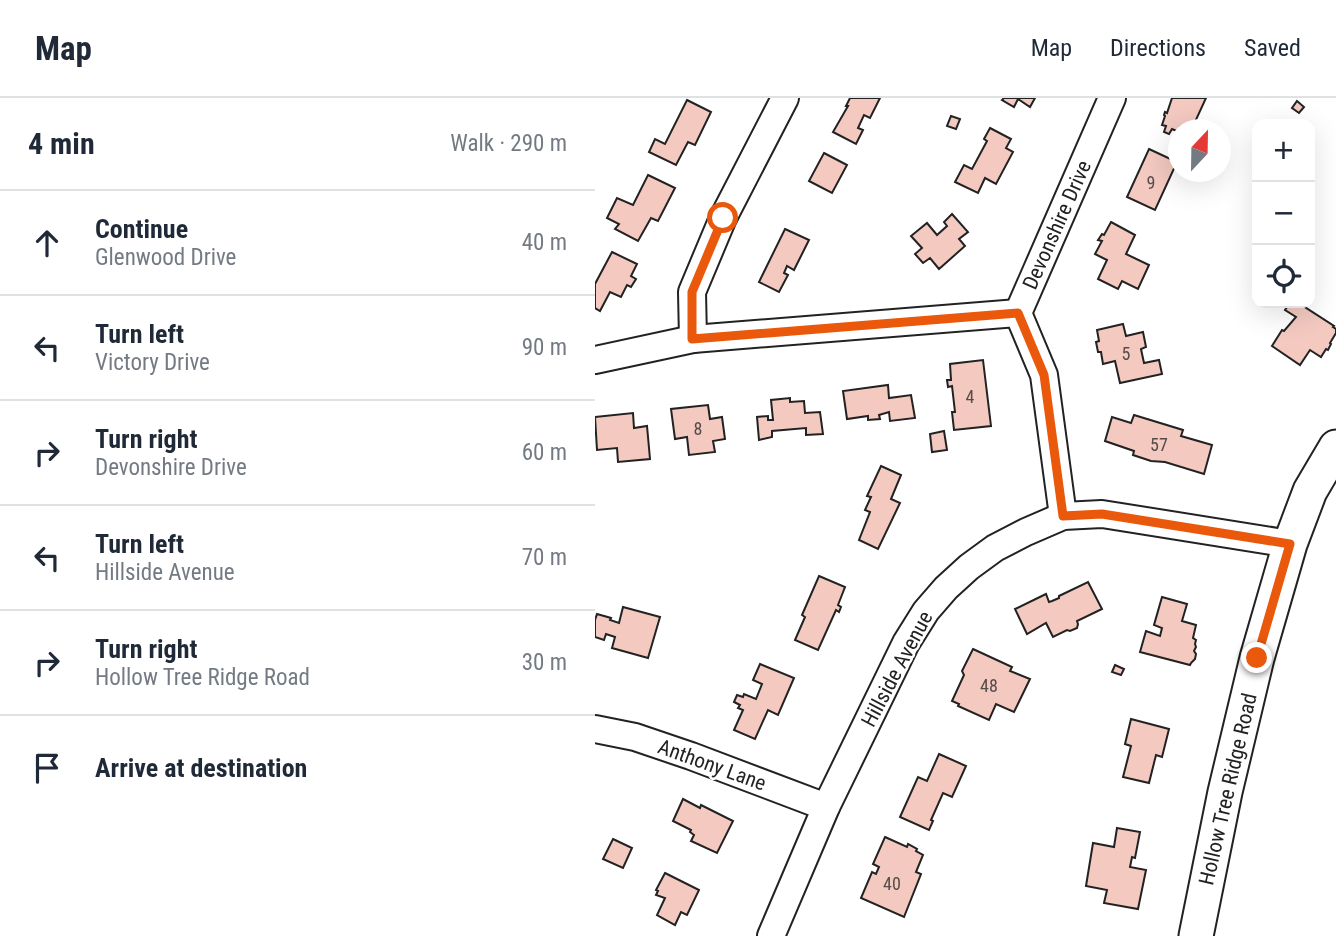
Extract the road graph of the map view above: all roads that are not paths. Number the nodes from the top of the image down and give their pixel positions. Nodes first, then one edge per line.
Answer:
1 (785, 98) edge
2 (1112, 98) edge
3 (1018, 313) junction
4 (692, 339) junction
5 (595, 360) edge
6 (1336, 447) edge
7 (1063, 516) junction
8 (1290, 544) junction
9 (595, 729) edge
10 (826, 807) junction
11 (771, 936) edge
12 (1196, 936) edge

1 - 4 street
2 - 3 street, Devonshire Drive
3 - 4 street
3 - 7 street, Devonshire Drive
4 - 5 street
6 - 8 main road, Hollow Tree Ridge Road
7 - 8 street, Hillside Avenue
7 - 10 street, Hillside Avenue
8 - 12 main road, Hollow Tree Ridge Road
9 - 10 street, Anthony Lane
10 - 11 street, Hillside Avenue

